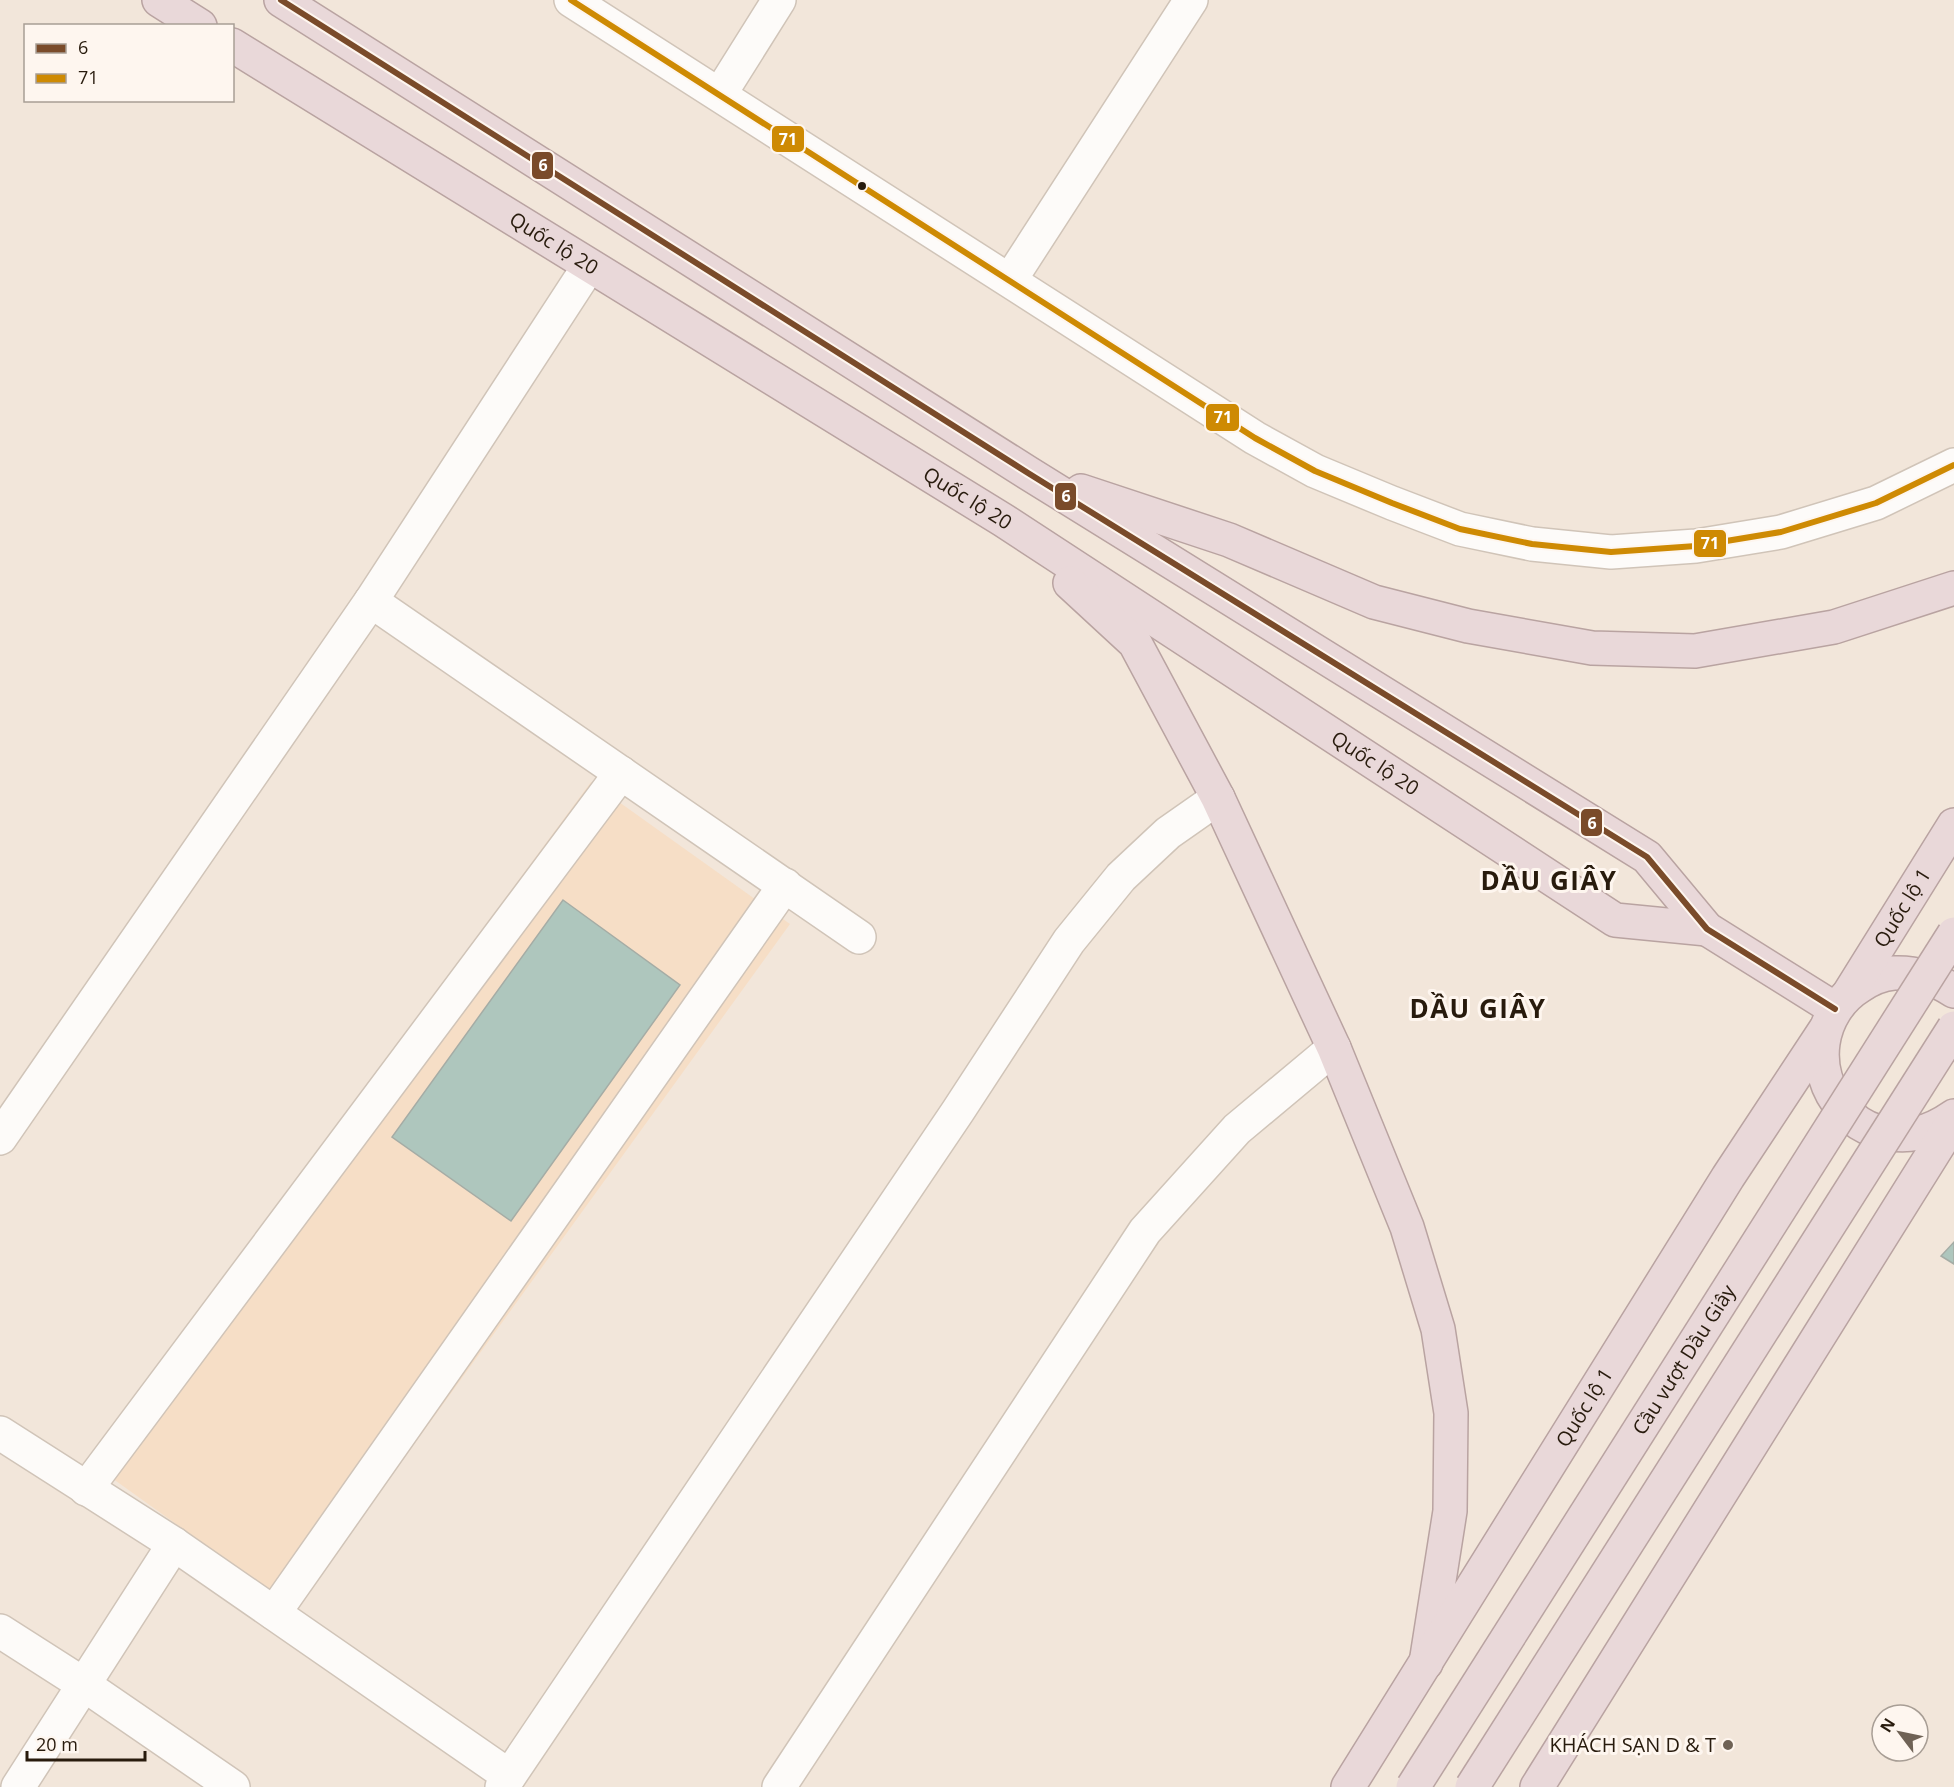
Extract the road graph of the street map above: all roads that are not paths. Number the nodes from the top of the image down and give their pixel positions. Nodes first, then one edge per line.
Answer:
1 (159, 0) edge
2 (281, 0) edge
3 (571, 0) edge
4 (779, 0) edge
5 (1191, 0) edge
6 (197, 24) edge
7 (234, 46) edge
8 (720, 94) junction
9 (589, 266) junction
10 (1010, 280) junction
11 (1954, 465) edge
12 (1028, 473) junction
13 (1003, 520) junction
14 (1954, 588) edge
15 (371, 601) junction
16 (621, 773) junction
17 (1218, 798) junction
18 (1954, 825) edge
19 (785, 885) junction
20 (1707, 929) junction
21 (1954, 934) edge
22 (860, 937) dead end
23 (1954, 991) edge
24 (1837, 1010) junction
25 (1954, 1028) edge
26 (1334, 1048) junction
27 (1954, 1118) edge
28 (0, 1138) edge
29 (0, 1433) edge
30 (86, 1489) junction
31 (174, 1544) junction
32 (274, 1613) junction
33 (0, 1631) edge
34 (1426, 1663) junction
35 (83, 1684) junction
36 (505, 1781) edge
37 (18, 1787) edge
38 (233, 1787) edge
39 (779, 1787) edge
40 (1348, 1787) edge
41 (1413, 1787) edge
42 (1472, 1787) edge
43 (1537, 1787) edge

1 - 6 highway
2 - 12 highway, Quốc lộ 20
3 - 8 street
4 - 8 street
5 - 10 street
7 - 9 highway, Quốc lộ 20
8 - 10 street
9 - 13 highway, Quốc lộ 20
9 - 15 street
10 - 11 street
12 - 14 highway
12 - 20 highway, Quốc lộ 20
13 - 17 highway
13 - 20 highway, Quốc lộ 20
15 - 16 street
15 - 28 street
16 - 19 street
16 - 30 street
17 - 26 highway
17 - 36 street
18 - 24 highway, Quốc lộ 1
19 - 22 street
19 - 32 street
20 - 24 highway, Quốc lộ 20
21 - 41 highway, Cầu vượt Dầu Giây, bridge
23 - 24 highway
24 - 27 highway
24 - 34 highway, Quốc lộ 1
25 - 42 highway, bridge
26 - 34 highway
26 - 39 street
27 - 43 highway
29 - 30 street
30 - 31 street
31 - 32 street
31 - 35 street
32 - 36 street
33 - 35 street
34 - 40 highway, Quốc lộ 1
35 - 37 street
35 - 38 street

